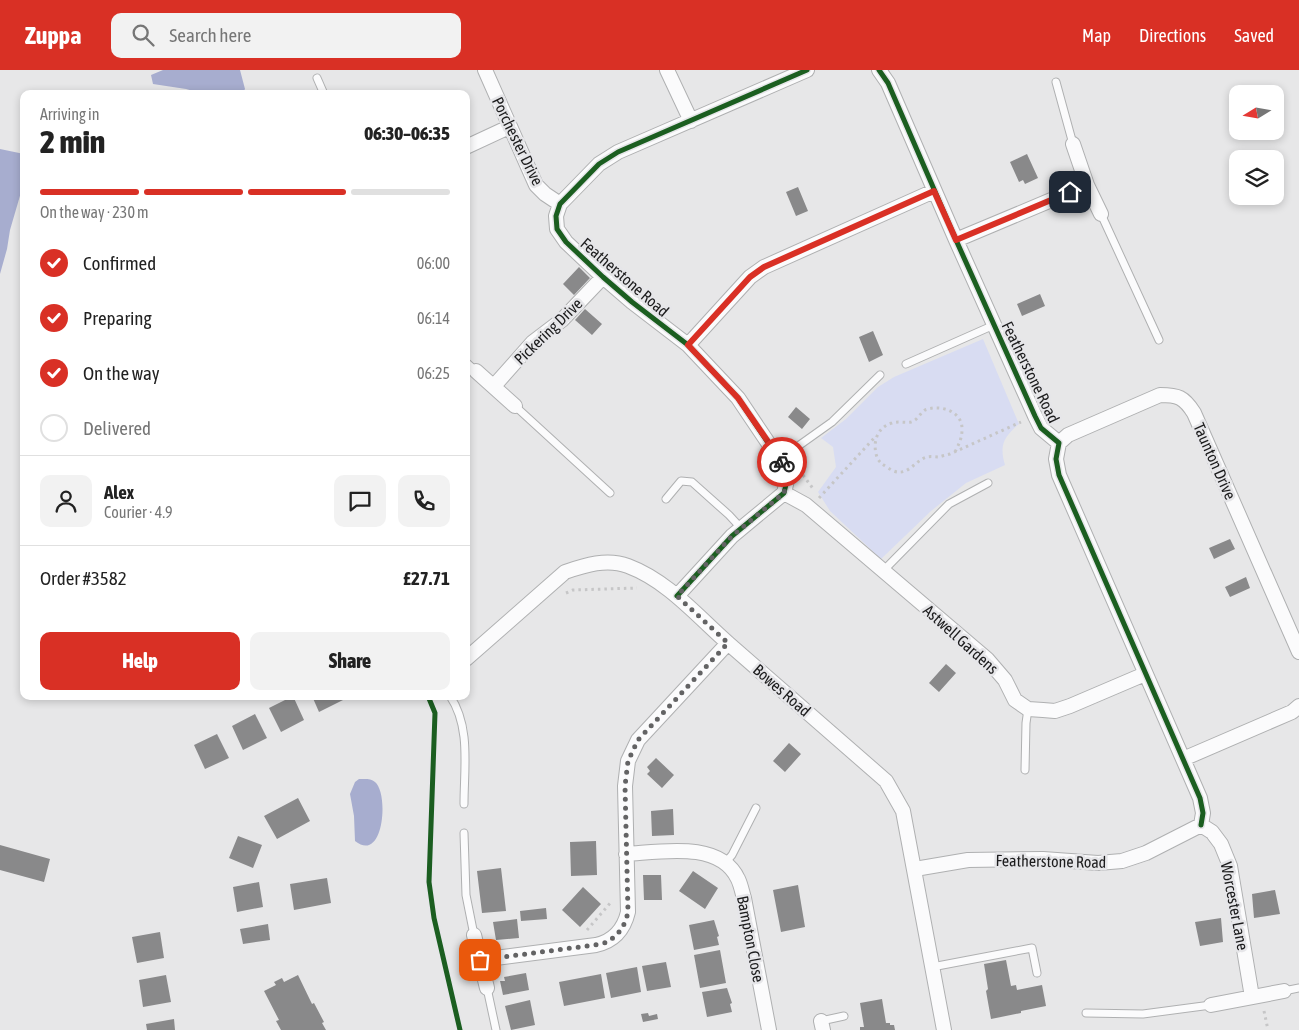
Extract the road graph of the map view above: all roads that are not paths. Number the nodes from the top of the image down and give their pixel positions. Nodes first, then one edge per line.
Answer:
1 (485, 70) edge
2 (667, 70) edge
3 (807, 70) edge
4 (879, 70) edge
5 (317, 78) dead end
6 (1056, 82) dead end
7 (322, 90) edge
8 (691, 121) junction
9 (509, 127) junction
10 (1073, 144) joint
11 (470, 145) edge
12 (1087, 184) junction
13 (934, 191) junction
14 (560, 204) junction
15 (1101, 214) joint
16 (956, 240) junction
17 (603, 277) junction
18 (994, 325) junction
19 (1159, 340) dead end
20 (688, 345) junction
21 (906, 364) dead end
22 (471, 366) edge
23 (880, 375) dead end
24 (494, 386) junction
25 (515, 406) joint
26 (1058, 444) junction
27 (780, 459) junction
28 (988, 483) dead end
29 (610, 493) dead end
30 (784, 493) junction
31 (666, 498) dead end
32 (741, 528) junction
33 (884, 570) junction
34 (677, 596) junction
35 (728, 643) junction
36 (1299, 652) edge
37 (470, 655) edge
38 (1145, 674) junction
39 (453, 700) edge
40 (1299, 706) edge
41 (1028, 709) junction
42 (1183, 759) junction
43 (1025, 770) dead end
44 (464, 804) dead end
45 (756, 808) dead end
46 (1201, 825) junction
47 (464, 833) dead end
48 (626, 854) junction
49 (725, 863) junction
50 (914, 869) junction
51 (474, 936) joint
52 (480, 960) junction
53 (931, 967) junction
54 (1037, 972) dead end
55 (487, 988) joint
56 (1299, 988) edge
57 (1284, 990) joint
58 (1252, 997) junction
59 (1211, 1005) joint
60 (1086, 1012) dead end
61 (844, 1016) dead end
62 (822, 1025) edge
63 (496, 1030) edge
64 (769, 1030) edge
65 (944, 1030) edge

1 - 9 street, Porchester Drive
2 - 8 street
3 - 8 street
4 - 13 street, Featherstone Road
5 - 7 lane
6 - 10 lane
8 - 14 street
9 - 11 street
9 - 14 street, Porchester Drive
10 - 12 street
12 - 15 street
12 - 16 street
13 - 16 street, Featherstone Road
13 - 20 street
14 - 17 street, Featherstone Road
15 - 19 lane
16 - 18 street, Featherstone Road
17 - 20 street, Featherstone Road
17 - 24 street, Pickering Drive
18 - 21 lane, Featherstone Road
18 - 26 street, Featherstone Road
20 - 27 street, Featherstone Road
22 - 24 street
23 - 27 lane
24 - 25 street
25 - 29 lane
26 - 36 street, Taunton Drive
26 - 38 street, Featherstone Road
27 - 30 street, Featherstone Road
28 - 33 lane
30 - 32 street
30 - 33 street, Astwell Gardens
31 - 32 lane
32 - 34 street
33 - 41 street, Astwell Gardens
34 - 35 street, Bowes Road
34 - 37 street, Bowes Road
35 - 48 street
35 - 50 street, Bowes Road
38 - 41 street
38 - 42 street, Featherstone Road
39 - 44 lane
40 - 42 street
41 - 43 lane
42 - 46 street, Featherstone Road
45 - 49 lane
46 - 50 street, Featherstone Road
46 - 58 street, Worcester Lane
47 - 51 lane
48 - 49 street, Bampton Close
48 - 52 street
49 - 64 street, Bampton Close
50 - 53 street, Bowes Road
51 - 52 street
52 - 55 street
53 - 54 lane
53 - 65 street, Bowes Road
55 - 63 lane
56 - 57 lane
57 - 58 street
58 - 59 street
59 - 60 lane
61 - 62 lane

